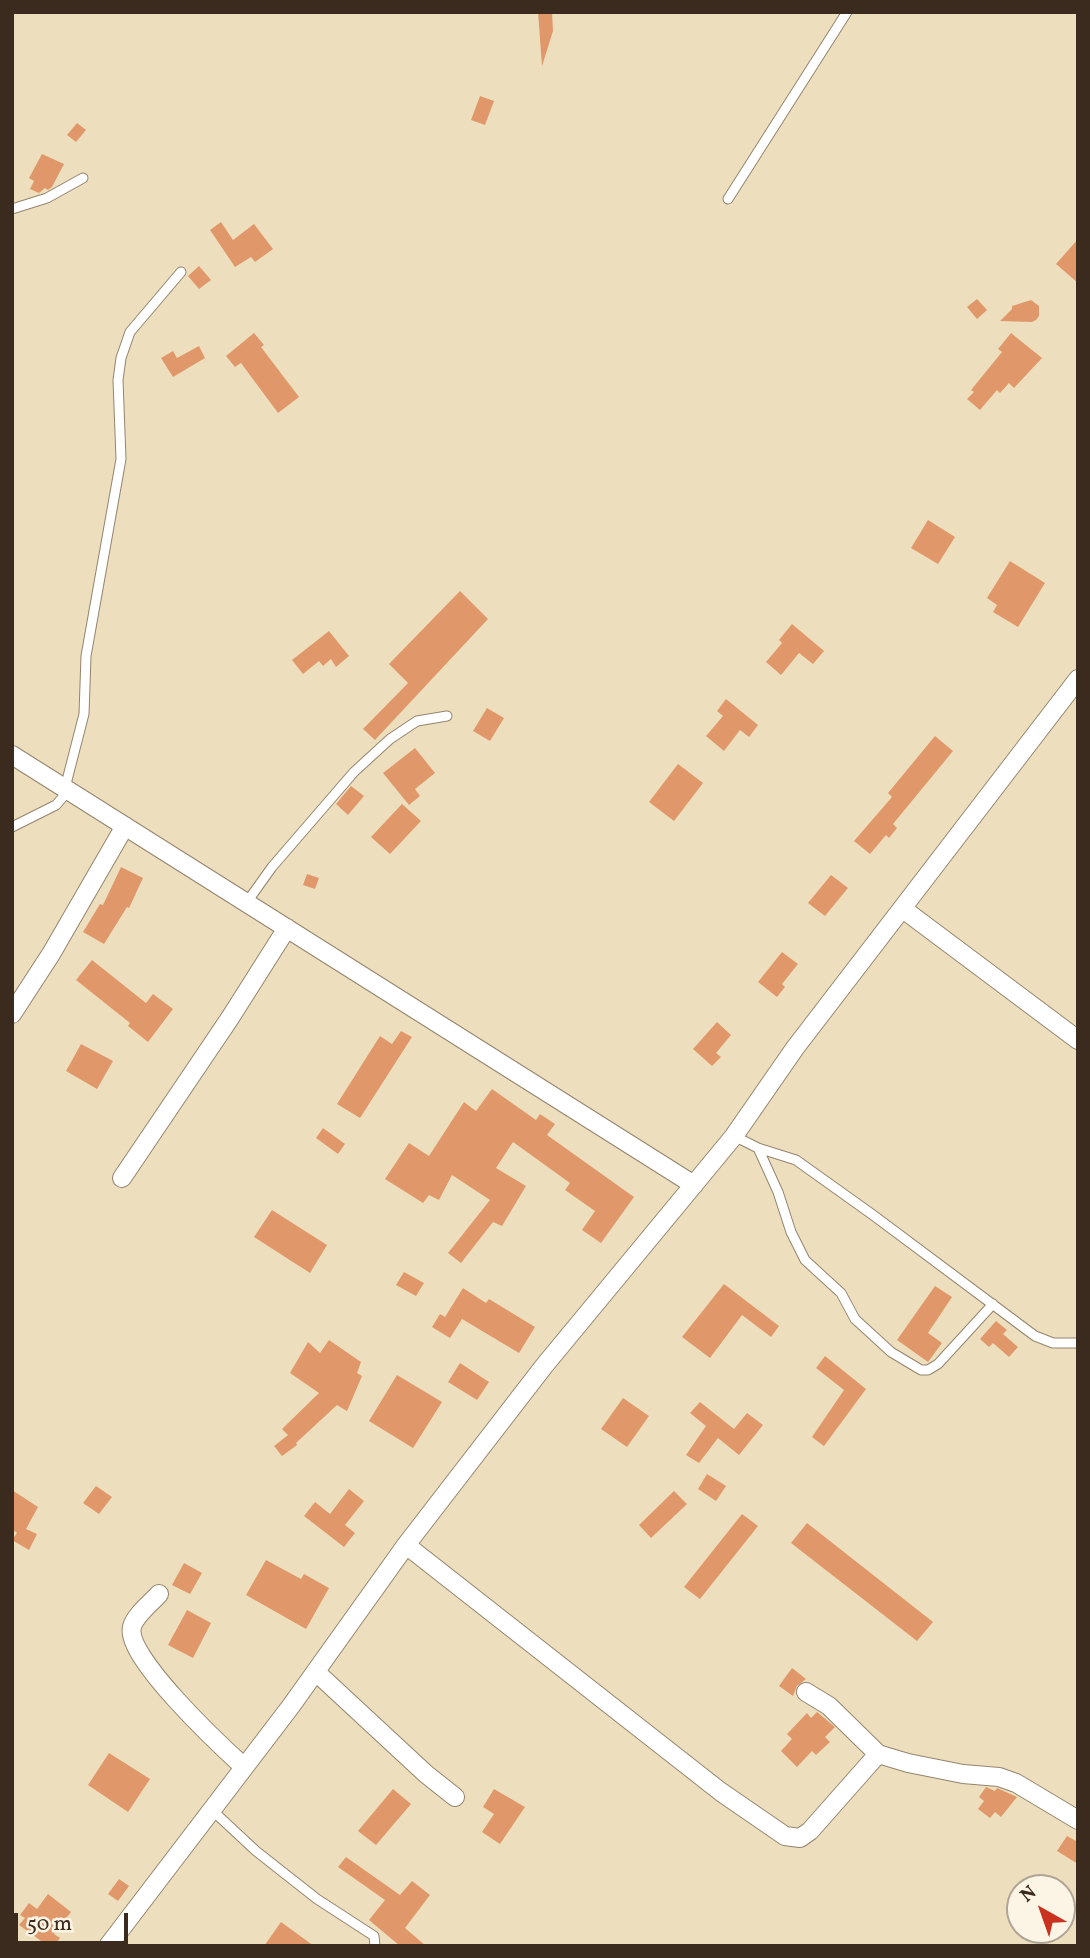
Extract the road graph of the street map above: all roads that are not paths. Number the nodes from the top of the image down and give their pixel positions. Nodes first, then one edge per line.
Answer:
1 (847, 12) edge
2 (83, 178) dead end
3 (728, 200) dead end
4 (12, 209) edge
5 (181, 272) dead end
6 (1078, 680) edge
7 (446, 716) dead end
8 (12, 755) edge
9 (67, 789) junction
10 (125, 826) junction
11 (12, 827) edge
12 (247, 902) junction
13 (903, 909) junction
14 (287, 928) junction
15 (12, 1014) edge
16 (1078, 1040) edge
17 (734, 1136) junction
18 (758, 1148) junction
19 (122, 1178) dead end
20 (694, 1185) junction
21 (993, 1304) junction
22 (1078, 1343) edge
23 (406, 1545) junction
24 (159, 1594) dead end
25 (316, 1672) junction
26 (806, 1692) dead end
27 (878, 1754) junction
28 (244, 1767) junction
29 (455, 1797) dead end
30 (212, 1810) junction
31 (1078, 1820) edge
32 (108, 1946) edge
33 (375, 1946) edge

1 - 3 lane
2 - 4 lane
5 - 9 lane
6 - 13 street
7 - 12 lane
8 - 9 street
9 - 10 street
9 - 11 lane
10 - 12 street
10 - 15 street
12 - 14 street
13 - 16 street
13 - 17 street
14 - 19 street
14 - 20 street
17 - 18 lane
17 - 20 street
18 - 21 lane
18 - 21 lane
20 - 23 street
21 - 22 lane
23 - 25 street
23 - 27 street
24 - 28 street
25 - 28 street
25 - 29 street
26 - 27 street
27 - 31 street
28 - 30 street
30 - 32 street
30 - 33 lane

